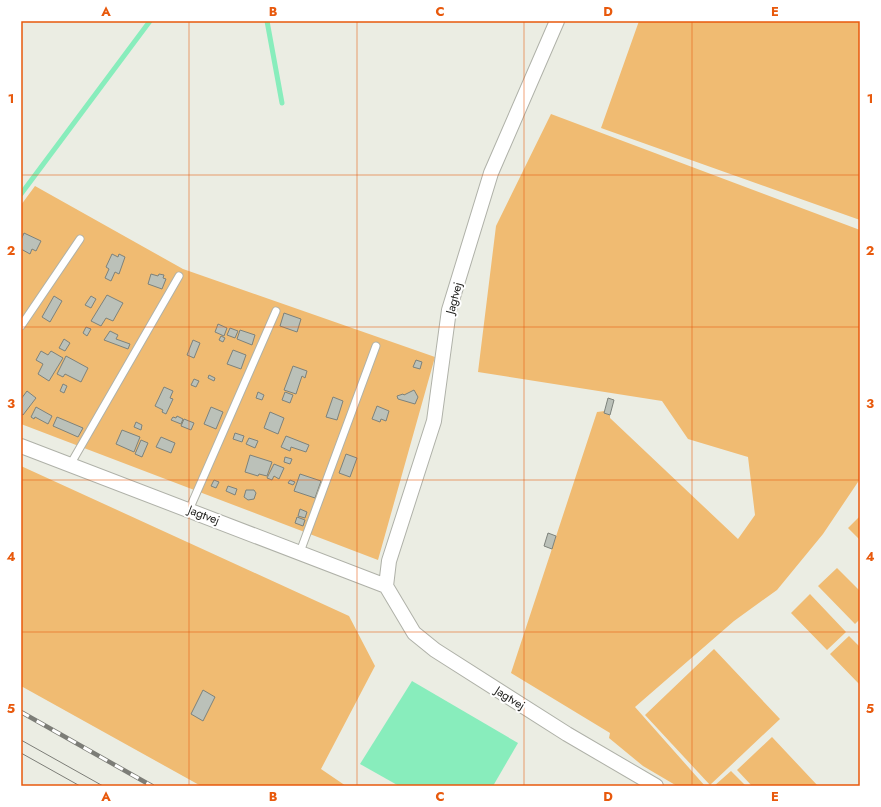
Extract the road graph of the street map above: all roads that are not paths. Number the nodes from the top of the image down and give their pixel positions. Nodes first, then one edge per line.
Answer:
1 (557, 21) edge
2 (80, 239) dead end
3 (179, 276) dead end
4 (276, 311) dead end
5 (21, 326) edge
6 (376, 346) dead end
7 (21, 446) edge
8 (70, 465) junction
9 (189, 510) junction
10 (300, 552) junction
11 (386, 586) junction
12 (656, 786) edge

1 - 11 street, Jagtvej
2 - 5 lane
3 - 8 lane
4 - 9 lane
6 - 10 lane
7 - 8 street, Jagtvej
8 - 9 street, Jagtvej
9 - 10 street, Jagtvej
10 - 11 street, Jagtvej
11 - 12 street, Jagtvej

